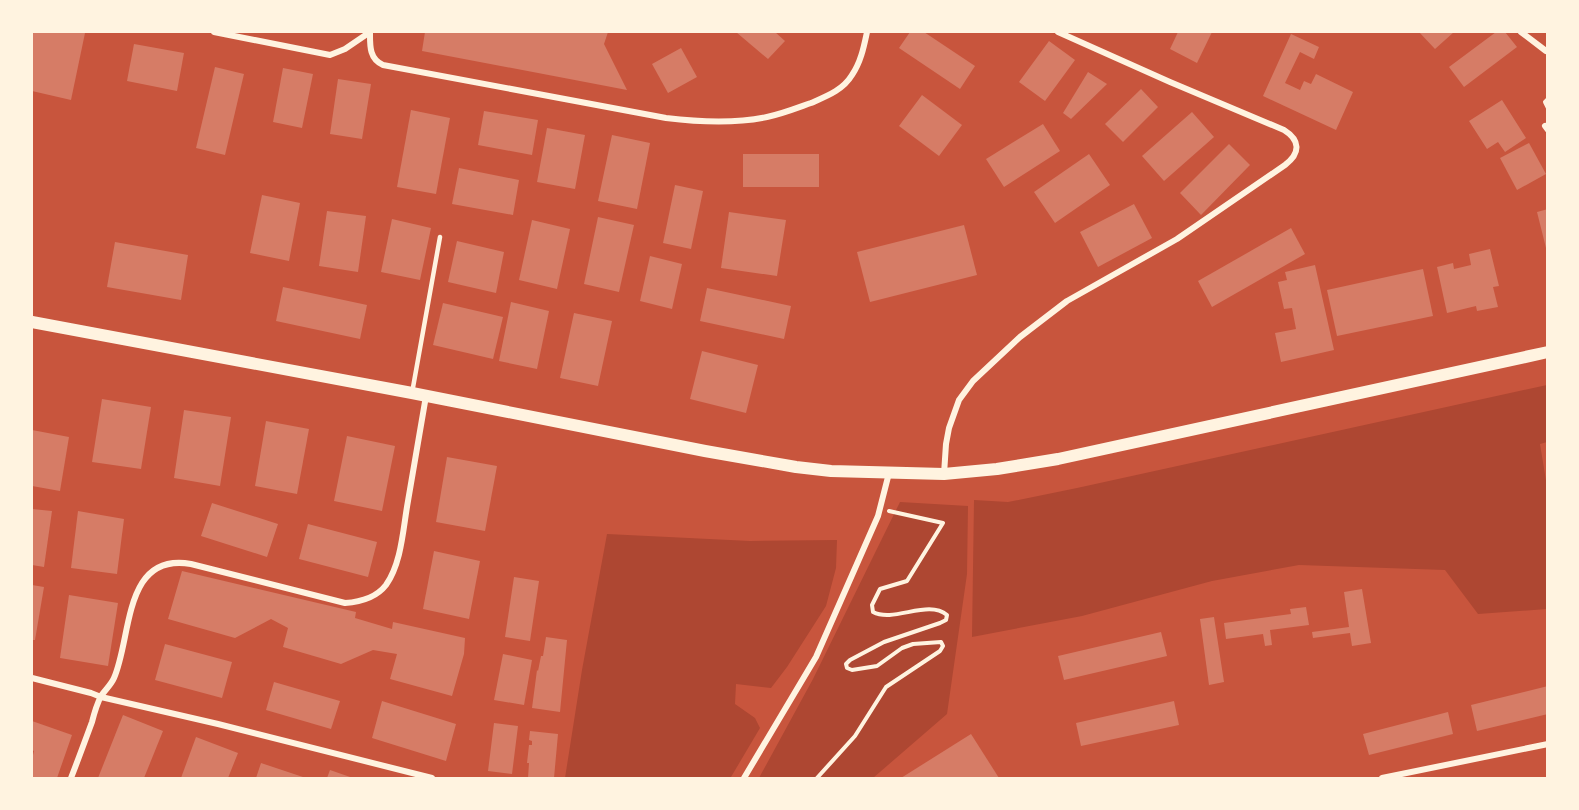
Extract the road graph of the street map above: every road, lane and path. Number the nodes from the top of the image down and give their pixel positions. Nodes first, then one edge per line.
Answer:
1 (214, 32) edge
2 (370, 32) edge
3 (867, 32) edge
4 (1058, 32) edge
5 (1521, 32) edge
6 (1547, 51) edge
7 (1548, 99) edge
8 (1548, 108) edge
9 (440, 237) dead end
10 (32, 322) edge
11 (1548, 352) edge
12 (412, 393) junction
13 (426, 396) junction
14 (889, 473) junction
15 (944, 474) junction
16 (880, 509) junction
17 (32, 678) edge
18 (101, 697) junction
19 (1548, 744) edge
20 (71, 778) edge
21 (432, 778) edge
22 (744, 778) edge
23 (817, 778) edge
24 (1382, 778) edge

1 - 2 street
2 - 3 street
4 - 15 street
5 - 6 street
7 - 8 path
9 - 12 lane
10 - 12 main road
11 - 15 main road
12 - 13 main road
13 - 14 main road
13 - 18 street
14 - 15 main road
14 - 16 street
16 - 22 street
16 - 23 path
17 - 18 street
18 - 20 street
18 - 21 street
19 - 24 street

